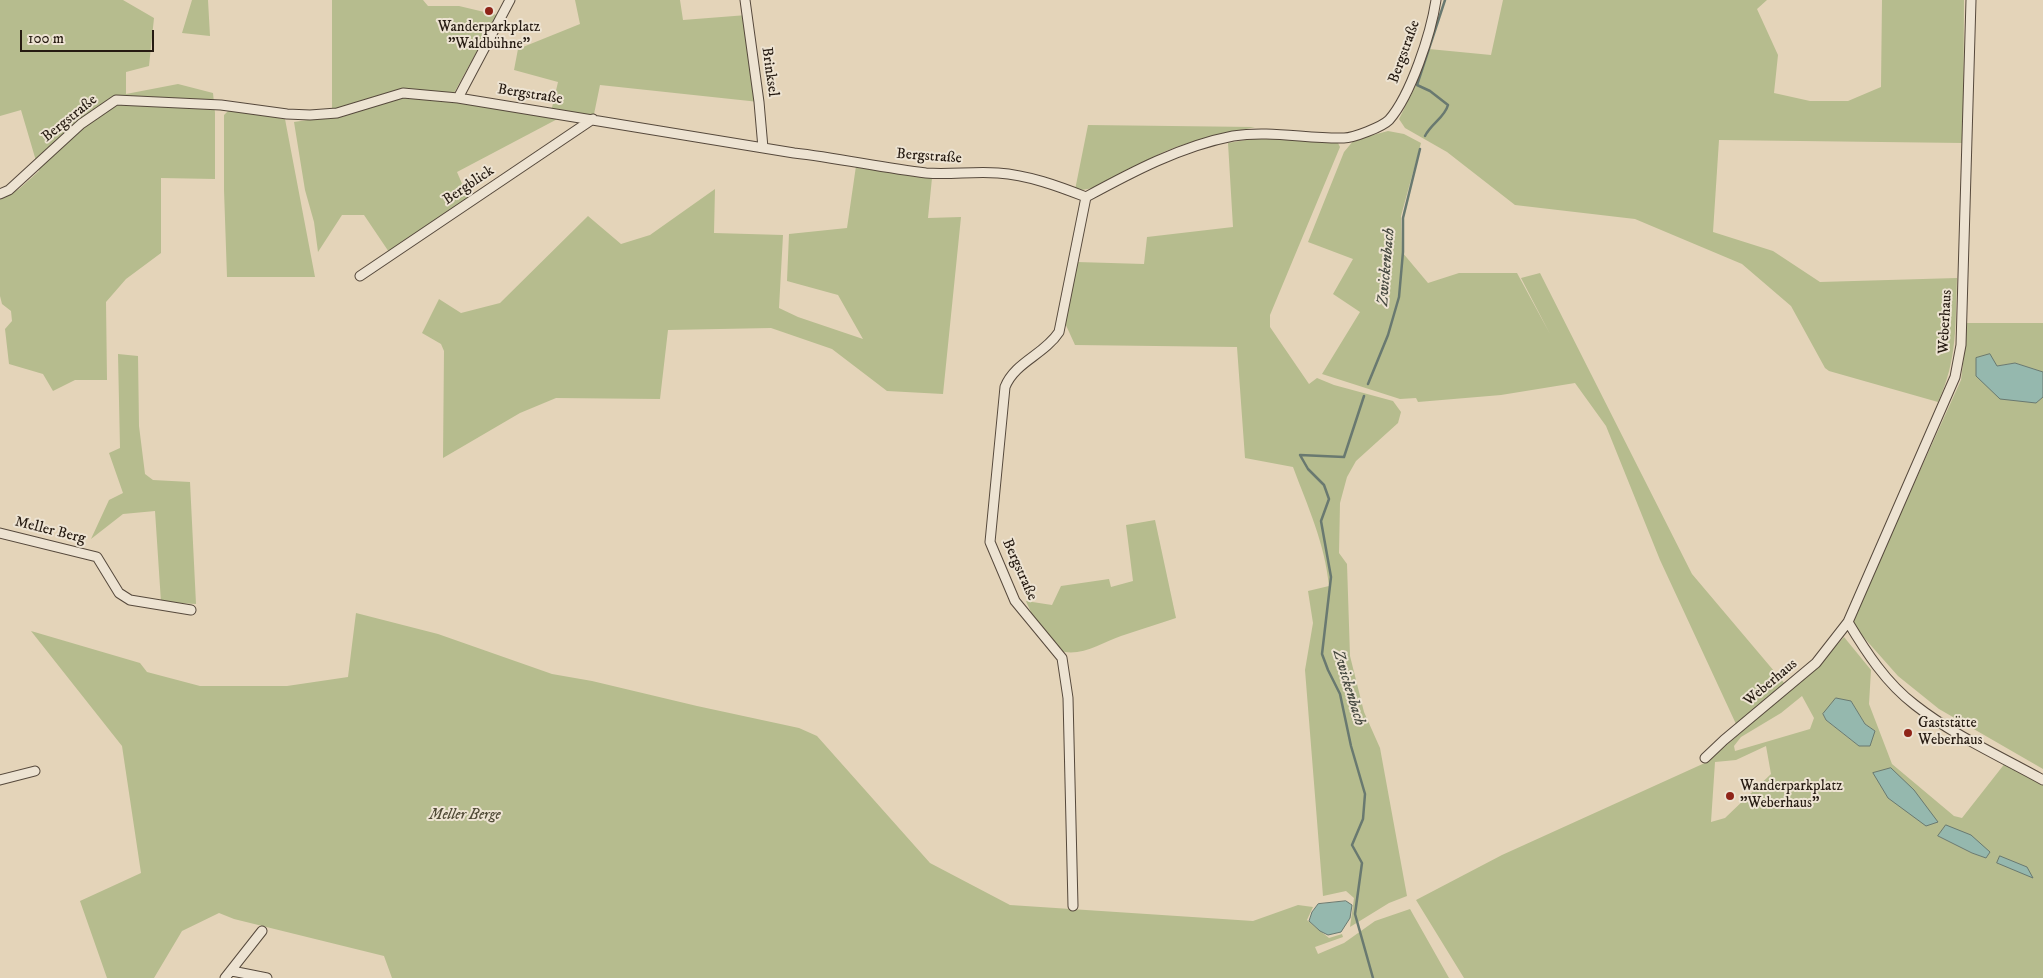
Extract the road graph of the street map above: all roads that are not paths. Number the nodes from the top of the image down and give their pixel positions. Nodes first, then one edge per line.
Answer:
1 (510, 0) edge
2 (745, 0) edge
3 (1436, 0) edge
4 (1971, 0) edge
5 (458, 98) junction
6 (593, 119) junction
7 (762, 148) junction
8 (0, 194) edge
9 (1086, 197) junction
10 (360, 276) dead end
11 (0, 533) edge
12 (191, 610) dead end
13 (1848, 622) junction
14 (1704, 758) dead end
15 (35, 771) dead end
16 (0, 780) edge
17 (2043, 780) edge
18 (1073, 906) dead end
19 (262, 931) dead end
20 (229, 974) edge
21 (267, 978) edge

1 - 5 street
2 - 7 street, Brinksel
3 - 9 street, Bergstraße
4 - 13 street, Weberhaus
5 - 6 street, Bergstraße
5 - 8 street, Bergstraße
6 - 7 street, Bergstraße
6 - 10 street, Bergblick
7 - 9 street, Bergstraße
9 - 18 street, Bergstraße
11 - 12 street, Meller Berg
13 - 14 street, Weberhaus
13 - 17 street
15 - 16 street
19 - 20 street
20 - 21 street

